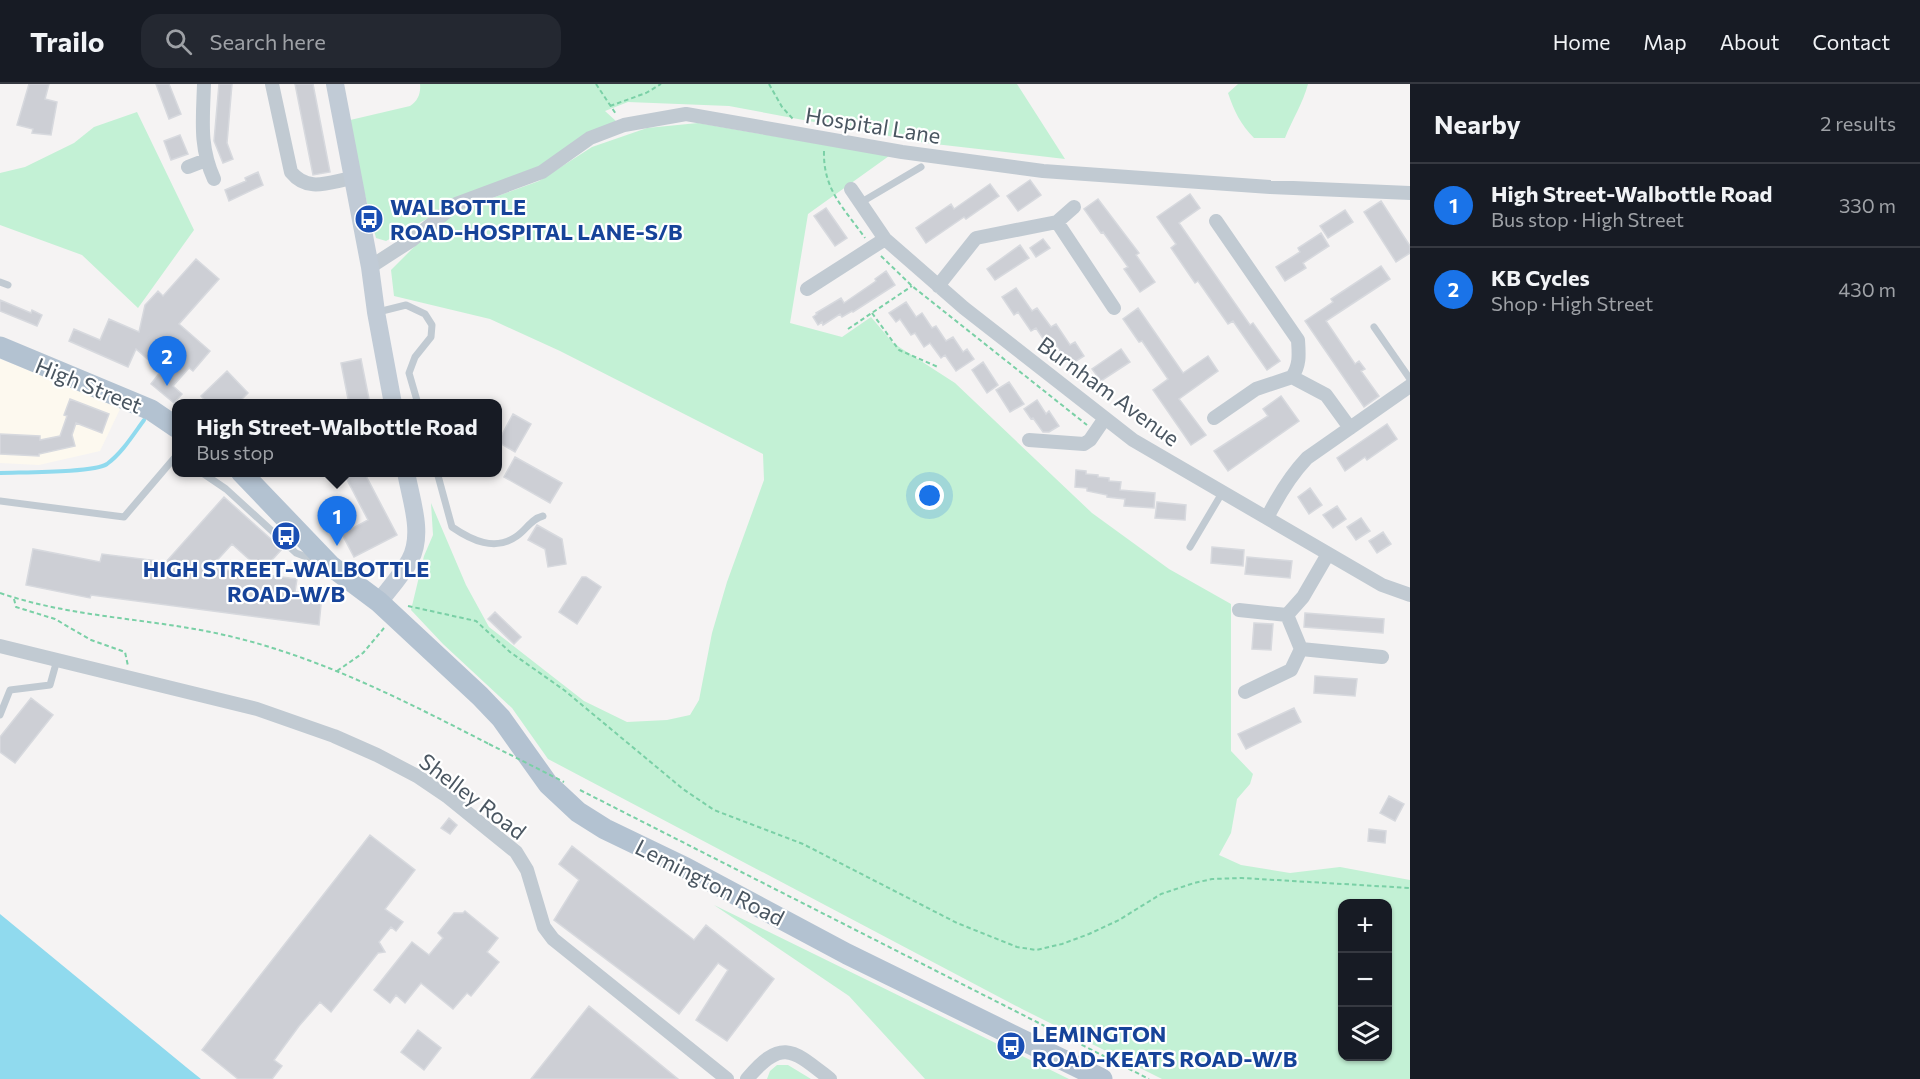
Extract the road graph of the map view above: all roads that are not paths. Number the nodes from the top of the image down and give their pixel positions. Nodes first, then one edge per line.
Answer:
1 (204, 84) edge
2 (272, 84) edge
3 (335, 84) edge
4 (206, 160) junction
5 (188, 166) dead end
6 (921, 167) dead end
7 (353, 178) junction
8 (214, 179) dead end
9 (851, 189) dead end
10 (1410, 193) edge
11 (860, 203) junction
12 (1074, 207) dead end
13 (1216, 221) dead end
14 (1057, 222) junction
15 (885, 239) junction
16 (370, 267) junction
17 (0, 282) edge
18 (8, 285) dead end
19 (938, 286) junction
20 (807, 290) dead end
21 (1114, 308) dead end
22 (376, 312) junction
23 (1374, 327) dead end
24 (0, 347) edge
25 (1292, 377) junction
26 (1410, 379) edge
27 (1410, 387) edge
28 (392, 399) edge
29 (417, 399) edge
30 (1105, 418) junction
31 (1214, 418) dead end
32 (172, 425) edge
33 (1350, 428) junction
34 (1029, 440) dead end
35 (172, 462) edge
36 (208, 477) edge
37 (246, 477) edge
38 (407, 477) edge
39 (438, 477) edge
40 (1222, 493) junction
41 (0, 501) edge
42 (543, 516) dead end
43 (1267, 518) junction
44 (1190, 548) dead end
45 (1328, 554) junction
46 (331, 566) junction
47 (1410, 596) edge
48 (386, 609) junction
49 (1239, 610) dead end
50 (1287, 615) junction
51 (0, 646) edge
52 (1301, 649) junction
53 (1382, 657) dead end
54 (57, 660) junction
55 (1245, 692) dead end
56 (0, 715) edge
57 (727, 1079) edge
58 (747, 1079) edge
59 (830, 1079) edge
60 (1102, 1079) edge

1 - 4 street
2 - 7 street
3 - 7 street
4 - 5 street
4 - 8 street
6 - 11 lane
7 - 16 street
9 - 11 street, Burnham Avenue
10 - 16 street, Hospital Lane
11 - 15 street, Burnham Avenue
12 - 14 street
13 - 25 street
14 - 19 street
14 - 21 street
15 - 19 street, Burnham Avenue
15 - 20 street
16 - 22 street
17 - 18 lane
19 - 30 street, Burnham Avenue
22 - 28 street
22 - 29 lane
23 - 26 lane
24 - 32 main road, High Street
25 - 31 street
25 - 33 street
27 - 33 street
30 - 34 street
30 - 40 street, Burnham Avenue
33 - 43 street
35 - 41 lane
36 - 46 lane
37 - 46 main road
38 - 48 street
39 - 42 lane
40 - 43 street, Burnham Avenue
40 - 44 lane
43 - 45 street, Burnham Avenue
45 - 47 street, Burnham Avenue
45 - 50 street
46 - 48 main road
48 - 60 main road, Lemington Road
49 - 50 street
50 - 52 street
51 - 54 street, Shelley Road
52 - 53 street
52 - 55 street
54 - 56 lane
54 - 57 street, Shelley Road
58 - 59 street

